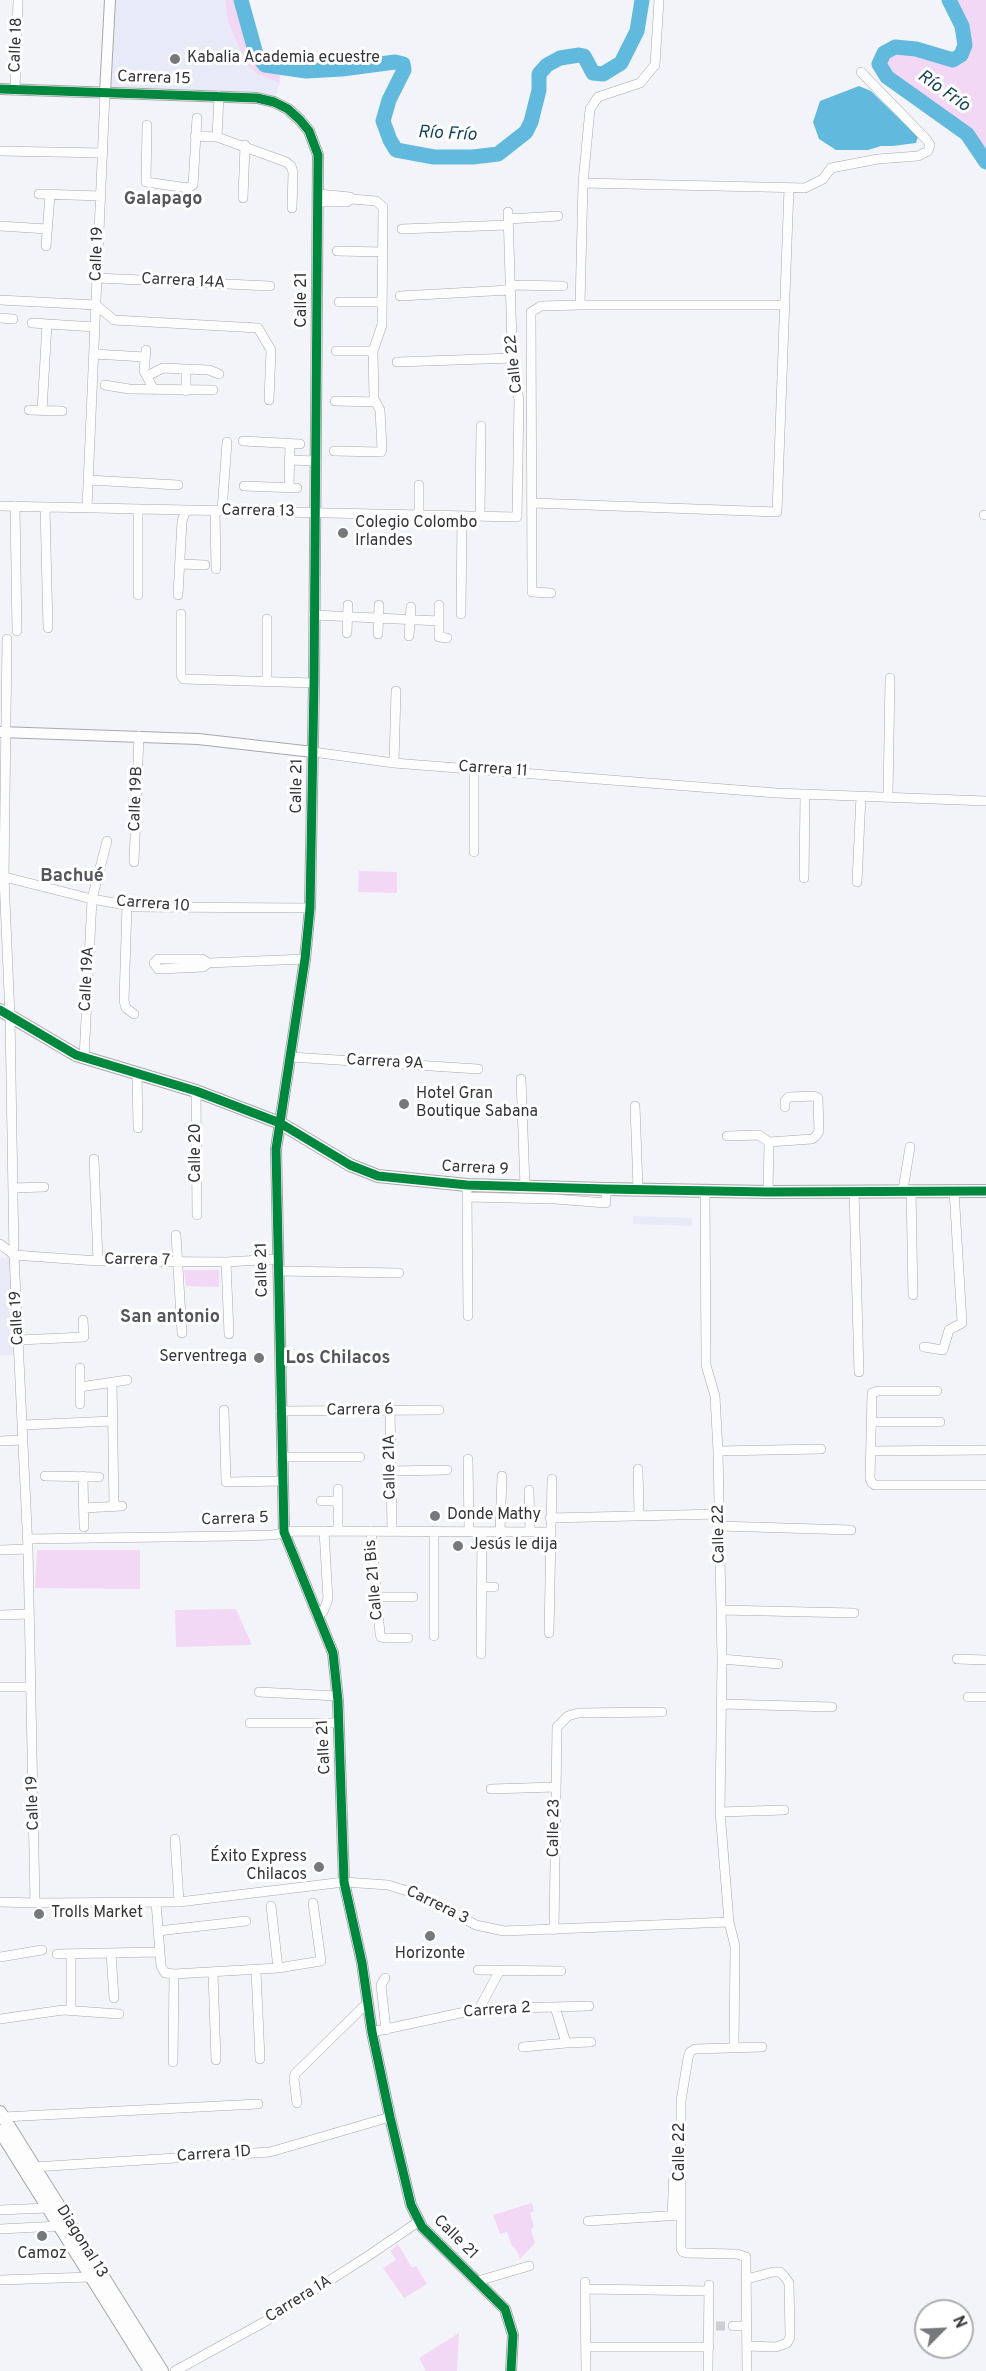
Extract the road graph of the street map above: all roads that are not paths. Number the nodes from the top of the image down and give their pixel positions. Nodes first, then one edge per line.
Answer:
1 (18, 0) edge
2 (110, 0) edge
3 (659, 0) edge
4 (861, 72) dead end
5 (0, 89) edge
6 (15, 90) junction
7 (105, 93) junction
8 (219, 96) junction
9 (196, 118) dead end
10 (300, 120) joint
11 (147, 125) dead end
12 (195, 136) junction
13 (217, 137) junction
14 (245, 145) junction
15 (0, 151) edge
16 (103, 153) junction
17 (583, 183) junction
18 (789, 188) junction
19 (39, 194) dead end
20 (50, 195) junction
21 (101, 196) junction
22 (243, 198) dead end
23 (318, 198) junction
24 (292, 208) dead end
25 (558, 216) dead end
26 (508, 219) junction
27 (0, 226) edge
28 (47, 229) junction
29 (402, 229) dead end
30 (46, 246) dead end
31 (337, 251) dead end
32 (383, 252) junction
33 (97, 278) junction
34 (270, 286) dead end
35 (563, 286) dead end
36 (510, 288) junction
37 (400, 296) dead end
38 (0, 300) edge
39 (339, 302) dead end
40 (382, 302) junction
41 (96, 305) junction
42 (580, 305) junction
43 (783, 305) junction
44 (0, 318) edge
45 (13, 319) dead end
46 (32, 323) dead end
47 (47, 324) junction
48 (95, 327) junction
49 (336, 351) dead end
50 (373, 351) junction
51 (94, 354) junction
52 (513, 358) junction
53 (397, 362) dead end
54 (186, 369) junction
55 (219, 374) dead end
56 (147, 376) junction
57 (105, 385) dead end
58 (154, 390) junction
59 (213, 390) dead end
60 (186, 391) junction
61 (269, 400) dead end
62 (335, 401) dead end
63 (376, 402) junction
64 (29, 410) dead end
65 (42, 411) junction
66 (62, 411) dead end
67 (481, 426) dead end
68 (243, 441) dead end
69 (226, 442) dead end
70 (334, 451) dead end
71 (289, 460) junction
72 (316, 461) junction
73 (88, 480) junction
74 (178, 485) dead end
75 (419, 485) dead end
76 (244, 486) dead end
77 (533, 503) junction
78 (0, 506) edge
79 (15, 506) junction
80 (45, 507) junction
81 (87, 508) junction
82 (138, 509) junction
83 (186, 510) junction
84 (218, 511) junction
85 (314, 513) junction
86 (419, 514) junction
87 (462, 516) junction
88 (480, 516) junction
89 (517, 517) joint
90 (181, 564) junction
91 (206, 565) dead end
92 (216, 569) dead end
93 (551, 593) dead end
94 (178, 595) dead end
95 (138, 596) dead end
96 (348, 605) dead end
97 (379, 605) dead end
98 (439, 606) dead end
99 (411, 607) dead end
100 (181, 614) dead end
101 (461, 614) dead end
102 (314, 615) junction
103 (348, 617) junction
104 (379, 618) junction
105 (267, 619) dead end
106 (410, 620) junction
107 (439, 621) junction
108 (48, 628) dead end
109 (17, 631) dead end
110 (347, 633) dead end
111 (378, 634) dead end
112 (409, 636) dead end
113 (447, 638) dead end
114 (7, 639) dead end
115 (890, 678) dead end
116 (267, 682) junction
117 (314, 683) junction
118 (396, 691) dead end
119 (3, 732) edge
120 (139, 736) junction
121 (313, 752) junction
122 (394, 763) junction
123 (474, 768) junction
124 (805, 794) junction
125 (861, 796) junction
126 (888, 797) junction
127 (986, 801) edge
128 (107, 841) dead end
129 (474, 852) dead end
130 (134, 862) dead end
131 (2, 877) edge
132 (804, 878) dead end
133 (857, 882) dead end
134 (92, 899) junction
135 (127, 905) junction
136 (310, 908) junction
137 (305, 959) junction
138 (208, 963) junction
139 (5, 1013) edge
140 (134, 1014) dead end
141 (291, 1057) junction
142 (84, 1058) junction
143 (478, 1069) dead end
144 (137, 1074) junction
145 (521, 1079) dead end
146 (196, 1091) junction
147 (635, 1106) dead end
148 (785, 1107) dead end
149 (280, 1123) junction
150 (138, 1128) dead end
151 (727, 1136) dead end
152 (769, 1142) junction
153 (910, 1147) dead end
154 (94, 1159) dead end
155 (525, 1186) junction
156 (44, 1187) dead end
157 (13, 1188) junction
158 (638, 1188) junction
159 (606, 1189) junction
160 (907, 1190) junction
161 (954, 1190) junction
162 (467, 1191) junction
163 (705, 1191) junction
164 (854, 1191) junction
165 (986, 1191) edge
166 (768, 1192) junction
167 (197, 1215) dead end
168 (176, 1234) dead end
169 (0, 1244) edge
170 (14, 1255) junction
171 (278, 1259) junction
172 (98, 1261) junction
173 (179, 1262) junction
174 (226, 1262) junction
175 (279, 1271) junction
176 (399, 1273) dead end
177 (913, 1295) dead end
178 (468, 1316) dead end
179 (83, 1320) dead end
180 (182, 1333) dead end
181 (229, 1334) dead end
182 (19, 1340) junction
183 (924, 1347) dead end
184 (80, 1368) dead end
185 (859, 1372) dead end
186 (127, 1380) dead end
187 (112, 1383) junction
188 (80, 1387) junction
189 (937, 1391) dead end
190 (80, 1404) dead end
191 (390, 1408) junction
192 (224, 1410) dead end
193 (438, 1410) dead end
194 (281, 1412) junction
195 (112, 1421) junction
196 (871, 1422) junction
197 (940, 1422) dead end
198 (22, 1425) junction
199 (23, 1440) junction
200 (0, 1441) edge
201 (821, 1449) dead end
202 (986, 1450) edge
203 (718, 1451) junction
204 (871, 1451) junction
205 (282, 1457) junction
206 (360, 1457) dead end
207 (468, 1459) dead end
208 (638, 1469) dead end
209 (447, 1470) dead end
210 (390, 1471) junction
211 (45, 1476) dead end
212 (83, 1476) junction
213 (502, 1476) dead end
214 (99, 1477) dead end
215 (552, 1479) dead end
216 (283, 1481) junction
217 (986, 1485) edge
218 (338, 1489) dead end
219 (529, 1490) dead end
220 (338, 1501) junction
221 (321, 1502) dead end
222 (84, 1508) junction
223 (719, 1514) junction
224 (639, 1515) junction
225 (550, 1518) junction
226 (84, 1527) dead end
227 (719, 1527) junction
228 (338, 1530) junction
229 (392, 1530) junction
230 (469, 1530) junction
231 (500, 1530) junction
232 (851, 1530) dead end
233 (324, 1531) junction
234 (371, 1531) junction
235 (434, 1531) junction
236 (284, 1532) junction
237 (482, 1532) junction
238 (530, 1532) junction
239 (550, 1532) junction
240 (28, 1544) junction
241 (0, 1550) edge
242 (482, 1587) junction
243 (494, 1587) dead end
244 (376, 1597) junction
245 (412, 1597) dead end
246 (721, 1610) junction
247 (854, 1613) dead end
248 (29, 1614) junction
249 (318, 1614) junction
250 (0, 1615) edge
251 (549, 1633) dead end
252 (434, 1636) dead end
253 (408, 1638) dead end
254 (481, 1654) dead end
255 (722, 1659) junction
256 (957, 1659) dead end
257 (986, 1660) edge
258 (778, 1664) dead end
259 (0, 1687) edge
260 (30, 1687) junction
261 (259, 1692) dead end
262 (337, 1696) junction
263 (968, 1697) dead end
264 (986, 1697) edge
265 (722, 1704) junction
266 (832, 1707) dead end
267 (662, 1712) dead end
268 (250, 1723) dead end
269 (339, 1723) junction
270 (556, 1787) junction
271 (491, 1789) dead end
272 (784, 1810) dead end
273 (720, 1812) junction
274 (175, 1839) dead end
275 (344, 1882) junction
276 (0, 1902) edge
277 (156, 1902) junction
278 (179, 1902) junction
279 (313, 1903) dead end
280 (35, 1904) junction
281 (271, 1906) dead end
282 (246, 1922) dead end
283 (729, 1922) junction
284 (554, 1930) junction
285 (158, 1931) junction
286 (42, 1950) dead end
287 (159, 1952) junction
288 (111, 1953) junction
289 (57, 1954) dead end
290 (71, 1954) junction
291 (0, 1957) edge
292 (278, 1968) junction
293 (256, 1970) junction
294 (478, 1970) dead end
295 (500, 1971) junction
296 (561, 1971) dead end
297 (213, 1973) junction
298 (174, 1974) junction
299 (385, 1978) dead end
300 (114, 1998) dead end
301 (368, 2004) junction
302 (71, 2006) dead end
303 (588, 2006) dead end
304 (555, 2007) junction
305 (479, 2009) junction
306 (119, 2014) dead end
307 (0, 2019) edge
308 (386, 2030) junction
309 (372, 2032) junction
310 (591, 2042) dead end
311 (566, 2043) junction
312 (523, 2047) dead end
313 (734, 2047) junction
314 (762, 2047) dead end
315 (260, 2059) dead end
316 (216, 2060) dead end
317 (173, 2062) dead end
318 (297, 2103) dead end
319 (258, 2104) dead end
320 (2, 2115) edge
321 (390, 2117) junction
322 (0, 2131) edge
323 (34, 2167) junction
324 (48, 2208) junction
325 (0, 2210) edge
326 (677, 2216) junction
327 (588, 2221) dead end
328 (418, 2222) junction
329 (59, 2226) junction
330 (0, 2229) edge
331 (529, 2266) dead end
332 (91, 2277) junction
333 (747, 2279) junction
334 (0, 2280) edge
335 (478, 2281) junction
336 (733, 2326) tunnel mouth
337 (747, 2326) junction
338 (747, 2346) junction
339 (586, 2347) junction
340 (709, 2347) junction
341 (150, 2371) edge
342 (162, 2371) edge
343 (175, 2371) edge
344 (511, 2371) edge
345 (586, 2371) edge
346 (708, 2371) edge
347 (747, 2371) edge

1 - 6 street, Calle 18
2 - 7 street, Calle 19
3 - 17 street
4 - 18 street
5 - 6 street, Carrera 15
6 - 7 street, Carrera 15
7 - 8 street, Carrera 15
7 - 16 street, Calle 19
8 - 10 street, Carrera 15
8 - 13 street
9 - 12 street
10 - 23 street, Calle 21
11 - 12 street
12 - 13 street
13 - 14 street
14 - 22 street
14 - 24 street
15 - 16 street
16 - 21 street, Calle 19
17 - 18 street
17 - 42 street
18 - 43 street
19 - 20 street
20 - 21 street
20 - 28 street
21 - 33 street, Calle 19
23 - 32 street
23 - 72 street, Calle 21
25 - 26 street
26 - 29 street
26 - 36 street, Calle 22
27 - 28 street
28 - 30 street
31 - 32 street
32 - 40 street
33 - 34 street, Carrera 14A
33 - 41 street, Calle 19
35 - 36 street
36 - 37 street
36 - 52 street, Calle 22
38 - 41 street
39 - 40 street
40 - 50 street
41 - 48 street, Calle 19
41 - 61 street
42 - 43 street
42 - 77 street
43 - 77 street
44 - 45 street
46 - 47 street
47 - 48 street
47 - 65 street
48 - 51 street, Calle 19
49 - 50 street
50 - 63 street
51 - 56 street
51 - 73 street, Calle 19
52 - 53 street
52 - 89 street, Calle 22
54 - 55 street
54 - 56 street
54 - 60 street
56 - 58 street
57 - 58 street
58 - 60 street
59 - 60 street
62 - 63 street
63 - 70 street
64 - 65 street
65 - 66 street
67 - 88 street
68 - 71 street
69 - 84 street
71 - 72 street
71 - 76 street
72 - 85 street, Calle 21
73 - 74 street
73 - 81 street, Calle 19
75 - 86 street
77 - 93 street
78 - 79 street, Carrera 13
79 - 80 street, Carrera 13
79 - 109 street
80 - 81 street, Carrera 13
80 - 108 street
81 - 82 street, Carrera 13
82 - 83 street, Carrera 13
82 - 95 street
83 - 84 street, Carrera 13
83 - 90 street
84 - 85 street, Carrera 13
84 - 92 street
85 - 86 street, Carrera 13
85 - 102 street, Calle 21
86 - 87 street, Carrera 13
87 - 88 street, Carrera 13
87 - 101 street
88 - 89 street, Carrera 13
90 - 91 street
90 - 94 street
96 - 103 street
97 - 104 street
98 - 107 street
99 - 106 street
100 - 116 street
102 - 103 street
102 - 117 street, Calle 21
103 - 104 street
103 - 110 street
104 - 106 street
104 - 111 street
105 - 116 street
106 - 107 street
106 - 112 street
107 - 113 street
114 - 119 street, Calle 19
115 - 126 street
116 - 117 street
117 - 121 street, Calle 21
118 - 122 street
119 - 120 street, Carrera 11
119 - 131 street, Calle 19
120 - 121 street, Carrera 11
120 - 130 street, Calle 19B
121 - 122 street, Carrera 11
121 - 136 street, Calle 21
122 - 123 street, Carrera 11
123 - 124 street, Carrera 11
123 - 129 street
124 - 125 street, Carrera 11
124 - 132 street
125 - 126 street, Carrera 11
125 - 133 street
126 - 127 street, Carrera 11
128 - 134 street, Calle 19A
131 - 134 street, Carrera 10
131 - 139 street, Calle 19
134 - 135 street, Carrera 10
134 - 142 street, Calle 19A
135 - 136 street, Carrera 10
135 - 140 street
136 - 137 street, Calle 21
137 - 138 street
137 - 141 street, Calle 21
138 - 138 street
139 - 142 main road, Carrera 9
139 - 157 street, Calle 19
141 - 143 street, Carrera 9A
141 - 149 street, Calle 21
142 - 144 main road, Carrera 9
144 - 146 main road, Carrera 9
144 - 150 street
145 - 155 street
146 - 149 main road, Carrera 9
146 - 167 street, Calle 20
147 - 158 street
148 - 152 street
149 - 162 main road, Carrera 9
149 - 171 street, Calle 21
151 - 152 street
152 - 166 street
153 - 160 street
154 - 172 street
155 - 159 main road, Carrera 9
155 - 162 main road, Carrera 9
156 - 157 street
157 - 170 street, Calle 19
158 - 159 main road, Carrera 9
158 - 163 main road, Carrera 9
159 - 162 street
160 - 161 main road, Carrera 9
160 - 164 main road, Carrera 9
160 - 177 street
161 - 165 main road, Carrera 9
161 - 183 street
162 - 178 street
163 - 166 main road, Carrera 9
163 - 203 street, Calle 22
164 - 166 main road, Carrera 9
164 - 185 street
168 - 173 street
169 - 170 street
170 - 172 street, Carrera 7
170 - 182 street, Calle 19
171 - 174 street, Carrera 7
171 - 175 street, Calle 21
172 - 173 street, Carrera 7
173 - 174 street, Carrera 7
173 - 180 street
174 - 181 street
175 - 176 street
175 - 194 street, Calle 21
179 - 182 street
182 - 198 street, Calle 19
184 - 188 street
186 - 187 street
187 - 188 street
187 - 195 street
188 - 190 street
189 - 196 street
191 - 193 street, Carrera 6
191 - 194 street, Carrera 6
191 - 210 street, Calle 21A
192 - 216 street
194 - 205 street, Calle 21
195 - 198 street
195 - 222 street
196 - 197 street
196 - 204 street
198 - 199 street, Calle 19
199 - 200 street
199 - 240 street, Calle 19
201 - 203 street
202 - 204 street
203 - 223 street, Calle 22
204 - 217 street
205 - 206 street
205 - 216 street, Calle 21
207 - 230 street
208 - 224 street
209 - 210 street
210 - 229 street, Calle 21A
211 - 212 street
212 - 214 street
212 - 222 street
213 - 231 street
215 - 225 street
216 - 236 street, Calle 21
218 - 220 street
219 - 238 street
220 - 221 street
220 - 228 street
222 - 226 street
223 - 224 street
223 - 227 street, Calle 22
224 - 225 street
225 - 239 street
227 - 232 street
227 - 246 street, Calle 22
228 - 233 street, Carrera 5
228 - 234 street, Carrera 5
229 - 234 street, Carrera 5
229 - 235 street, Carrera 5
230 - 235 street, Carrera 5
230 - 237 street, Carrera 5
231 - 237 street, Carrera 5
231 - 238 street, Carrera 5
233 - 236 street, Carrera 5
233 - 249 street
234 - 244 street, Calle 21 Bis
235 - 252 street
236 - 240 street, Carrera 5
236 - 249 street, Calle 21
237 - 242 street
238 - 239 street, Carrera 5
239 - 251 street
240 - 241 street, Carrera 5
240 - 248 street, Calle 19
242 - 243 street
242 - 254 street
244 - 245 street
244 - 253 street, Calle 21 Bis
246 - 247 street
246 - 255 street, Calle 22
248 - 250 street
248 - 260 street, Calle 19
249 - 262 street, Calle 21
255 - 258 street
255 - 265 street, Calle 22
256 - 257 street
259 - 260 street
260 - 280 street, Calle 19
261 - 262 street
262 - 269 street, Calle 21
263 - 264 street
265 - 266 street
265 - 273 street, Calle 22
267 - 270 street, Calle 23
268 - 269 street
269 - 275 street, Calle 21
270 - 271 street
270 - 284 street, Calle 23
272 - 273 street
273 - 283 street
274 - 278 street
275 - 278 street, Carrera 3
275 - 284 street, Carrera 3
275 - 301 street, Calle 21
276 - 280 street, Carrera 3
277 - 278 street, Carrera 3
277 - 280 street, Carrera 3
277 - 285 street
279 - 292 street
281 - 292 street
282 - 285 street
283 - 284 street, Carrera 3
283 - 313 street
285 - 287 street
286 - 291 street
287 - 288 street
287 - 298 street
288 - 290 street
288 - 300 street
289 - 290 street
290 - 302 street
292 - 293 street
293 - 297 street
293 - 315 street
294 - 295 street
295 - 296 street
295 - 305 street
297 - 298 street
297 - 316 street
298 - 317 street
299 - 308 street
301 - 309 street, Calle 21
301 - 318 street
303 - 304 street, Carrera 2
304 - 305 street, Carrera 2
304 - 311 street
305 - 308 street, Carrera 2
306 - 307 street
308 - 309 street, Carrera 2
309 - 321 street, Calle 21
310 - 311 street
311 - 312 street
313 - 314 street
313 - 326 street, Calle 22
319 - 320 street
320 - 323 main road, Diagonal 13
321 - 323 street, Carrera 1D
321 - 328 street, Calle 21
322 - 324 main road, Diagonal 13
323 - 342 main road, Diagonal 13
324 - 325 street
324 - 329 main road, Diagonal 13
326 - 327 street
326 - 333 street
328 - 335 street, Calle 21
328 - 343 street, Carrera 1A
329 - 330 street
329 - 332 main road, Diagonal 13
331 - 335 street
332 - 334 street
332 - 341 main road, Diagonal 13
333 - 337 street
333 - 338 street
335 - 344 street, Calle 21
336 - 337 street
337 - 338 street
338 - 347 street
339 - 340 street
339 - 340 street
339 - 345 street
340 - 346 street

